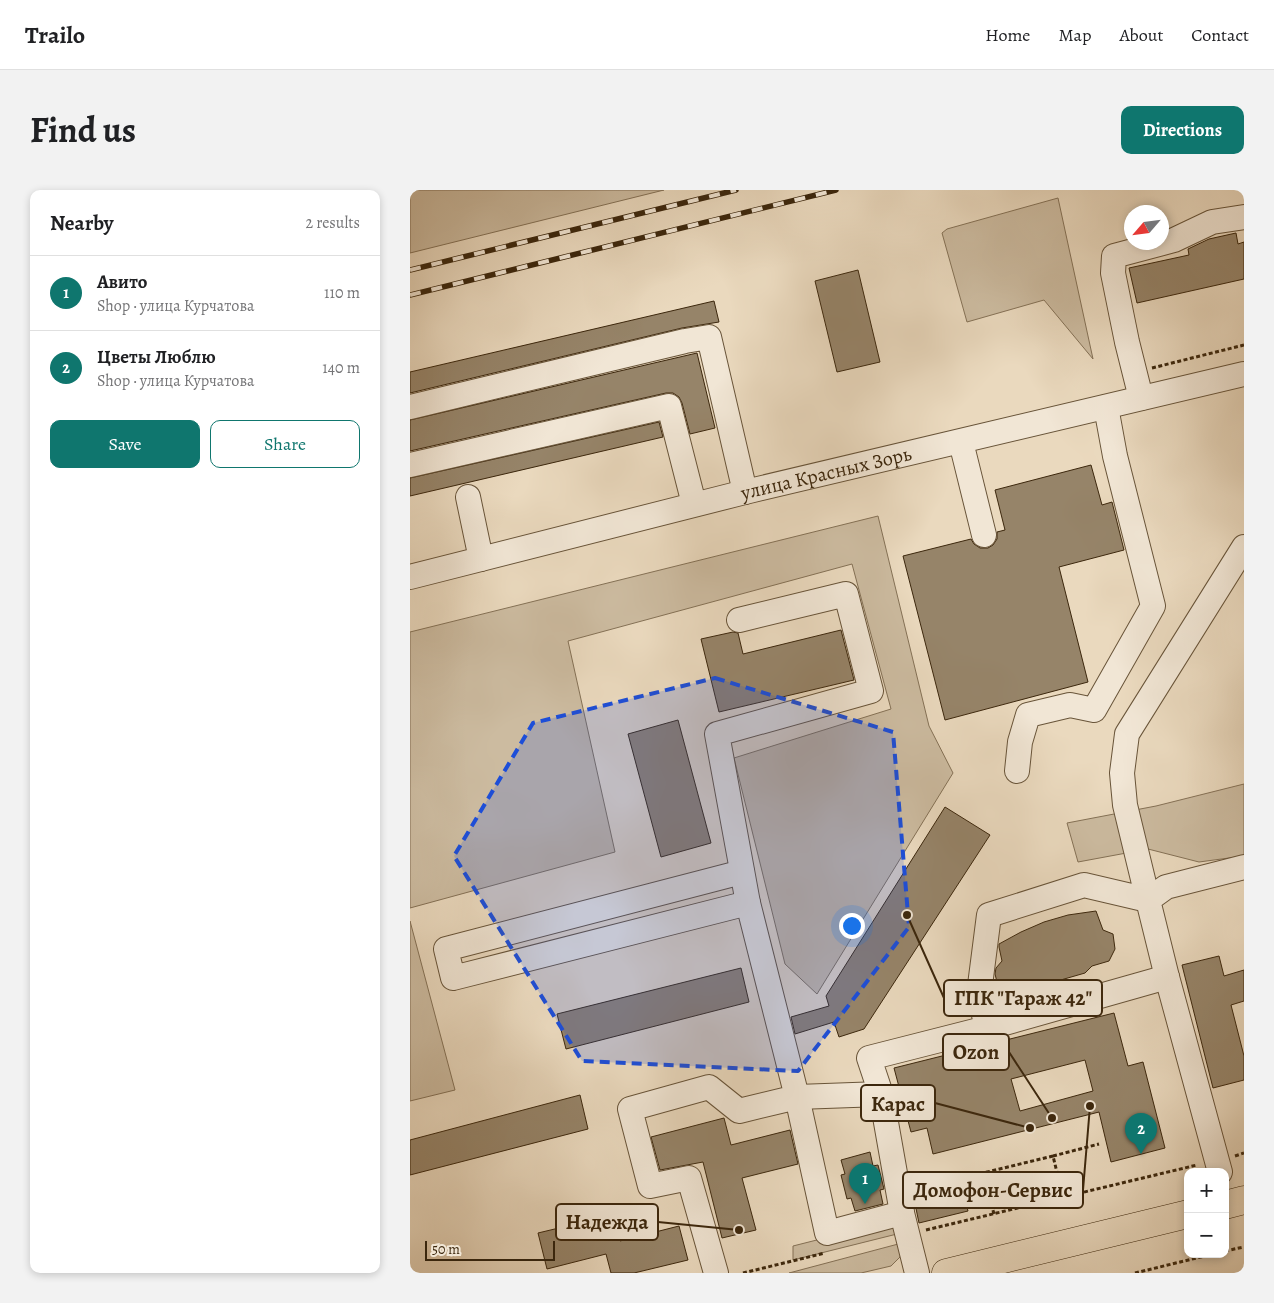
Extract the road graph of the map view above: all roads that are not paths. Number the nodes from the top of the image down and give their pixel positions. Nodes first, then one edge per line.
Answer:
1 (1244, 217) edge
2 (1244, 374) edge
3 (1141, 398) junction
4 (410, 407) edge
5 (1106, 407) junction
6 (961, 442) junction
7 (410, 465) edge
8 (745, 492) junction
9 (468, 497) dead end
10 (694, 504) junction
11 (984, 535) dead end
12 (1244, 547) edge
13 (481, 559) junction
14 (410, 577) edge
15 (739, 620) dead end
16 (1017, 771) dead end
17 (1244, 867) edge
18 (742, 872) junction
19 (1148, 900) junction
20 (748, 903) junction
21 (1167, 977) junction
22 (987, 1028) junction
23 (881, 1094) junction
24 (797, 1097) junction
25 (1219, 1166) edge
26 (1184, 1215) edge
27 (905, 1224) junction
28 (716, 1273) edge
29 (917, 1273) edge
30 (946, 1273) edge

1 - 3 street
2 - 3 street, улица Красных Зорь
3 - 5 street, улица Красных Зорь
4 - 8 street
5 - 6 street, улица Красных Зорь
5 - 16 street
6 - 8 street, улица Красных Зорь
6 - 11 street
7 - 10 street
8 - 10 street, улица Красных Зорь
9 - 13 street
10 - 13 street, улица Красных Зорь
12 - 19 street
13 - 14 street, улица Красных Зорь
15 - 18 street
17 - 19 street
18 - 20 street
18 - 20 street
19 - 21 street
19 - 22 street
20 - 24 street
21 - 22 street
21 - 25 street
22 - 23 street
23 - 24 street
23 - 27 street
24 - 27 street
24 - 28 street
26 - 30 main road
27 - 29 street

